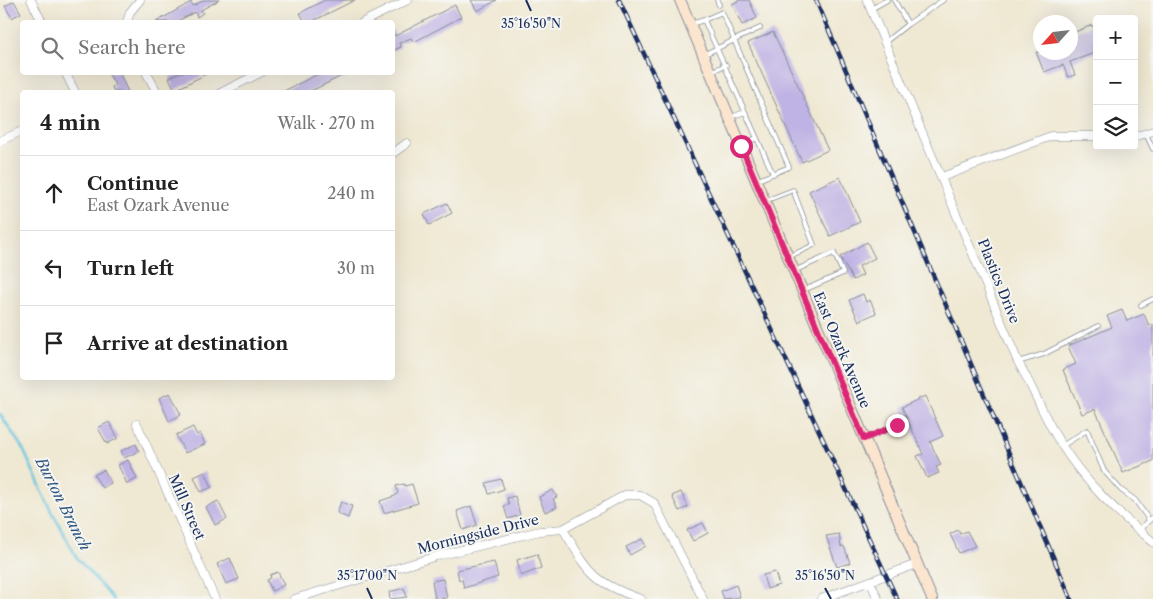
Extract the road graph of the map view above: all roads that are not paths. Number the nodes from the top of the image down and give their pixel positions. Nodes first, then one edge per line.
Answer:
1 (32, 0) edge
2 (140, 0) edge
3 (408, 0) edge
4 (680, 0) edge
5 (867, 0) edge
6 (887, 0) edge
7 (894, 0) edge
8 (943, 0) edge
9 (871, 9) junction
10 (41, 20) edge
11 (128, 20) edge
12 (367, 20) edge
13 (704, 20) junction
14 (908, 24) junction
15 (690, 25) junction
16 (730, 28) junction
17 (760, 28) dead end
18 (724, 31) dead end
19 (736, 40) junction
20 (885, 42) junction
21 (718, 48) junction
22 (703, 55) junction
23 (726, 65) junction
24 (710, 72) junction
25 (67, 75) edge
26 (148, 75) edge
27 (256, 75) edge
28 (74, 90) edge
29 (156, 90) edge
30 (226, 90) edge
31 (745, 112) junction
32 (729, 118) junction
33 (20, 132) edge
34 (1150, 132) edge
35 (1093, 136) edge
36 (1138, 136) edge
37 (756, 138) junction
38 (0, 141) edge
39 (407, 143) dead end
40 (741, 146) junction
41 (1153, 149) edge
42 (395, 152) edge
43 (774, 174) junction
44 (942, 177) junction
45 (756, 181) junction
46 (764, 201) junction
47 (788, 257) junction
48 (794, 271) junction
49 (802, 291) junction
50 (1153, 300) edge
51 (1141, 305) dead end
52 (1098, 326) dead end
53 (1018, 362) junction
54 (137, 424) dead end
55 (897, 425) dead end
56 (864, 439) junction
57 (1062, 446) junction
58 (1151, 519) edge
59 (562, 529) junction
60 (1139, 530) junction
61 (1153, 542) edge
62 (918, 564) junction
63 (870, 580) junction
64 (215, 599) edge
65 (294, 599) edge
66 (642, 599) edge
67 (702, 599) edge
68 (821, 599) edge
69 (878, 599) edge
70 (932, 599) edge

1 - 10 street
2 - 11 street
3 - 12 street
4 - 15 main road, East Ozark Avenue
5 - 9 street, Plastics Drive
6 - 9 lane
7 - 14 lane
8 - 14 lane
9 - 20 street, Plastics Drive
13 - 15 lane
13 - 16 lane
13 - 21 lane
14 - 20 lane
15 - 22 main road, East Ozark Avenue
16 - 18 lane
16 - 19 lane
17 - 19 lane
19 - 21 lane
19 - 43 lane
20 - 44 street, Plastics Drive
21 - 22 lane
21 - 23 lane
22 - 24 main road, East Ozark Avenue
23 - 24 lane
23 - 31 lane
24 - 32 main road, East Ozark Avenue
25 - 28 street
26 - 29 street
27 - 30 street
31 - 32 lane
31 - 37 lane
32 - 40 main road, East Ozark Avenue
33 - 38 street
34 - 36 street
34 - 41 lane
35 - 44 street
37 - 40 lane
37 - 43 lane
39 - 42 street
40 - 45 main road, East Ozark Avenue
43 - 45 lane
44 - 53 street, Plastics Drive
45 - 46 main road, East Ozark Avenue
46 - 47 main road, East Ozark Avenue
46 - 47 lane
47 - 48 main road, East Ozark Avenue
48 - 49 main road, East Ozark Avenue
48 - 49 lane
49 - 56 main road, East Ozark Avenue
50 - 51 lane
52 - 53 lane
53 - 57 street, Plastics Drive
54 - 64 street, Mill Street
55 - 56 lane
56 - 62 main road, East Ozark Avenue
57 - 58 lane
57 - 60 street, Plastics Drive
58 - 60 lane
59 - 65 street, Morningside Drive
59 - 66 street
59 - 67 street, Morningside Drive
60 - 61 street, Plastics Drive
62 - 63 street
62 - 70 main road, East Ozark Avenue
63 - 68 street
63 - 69 street

